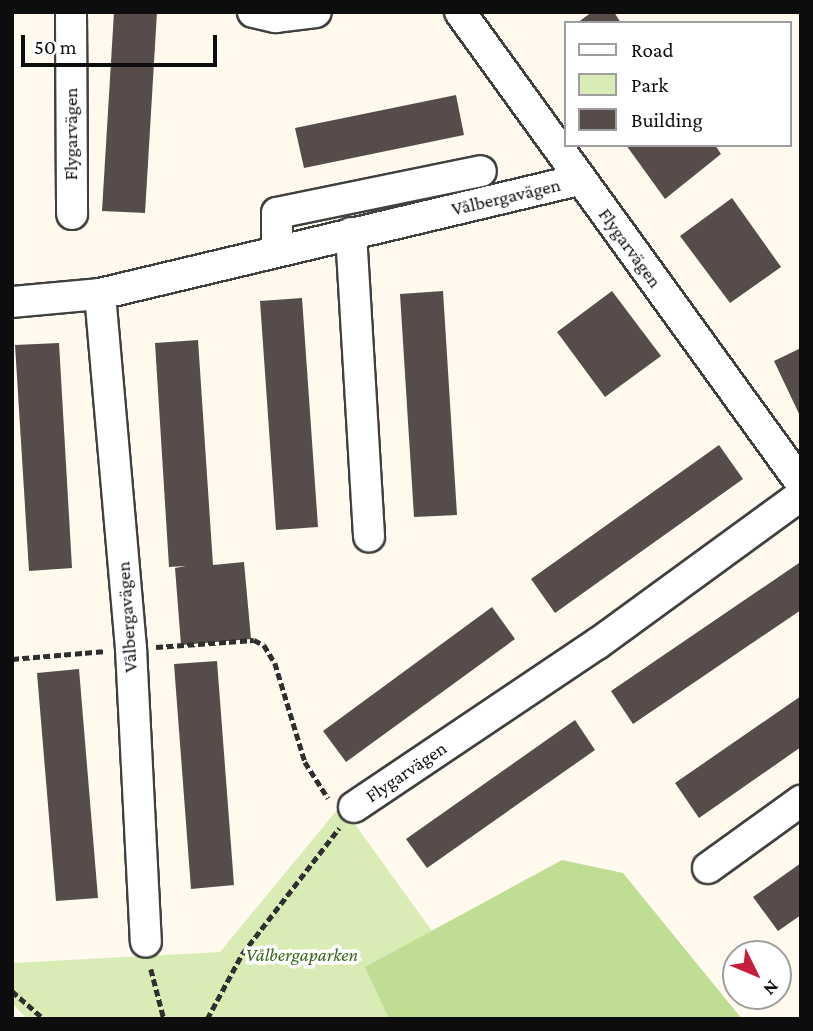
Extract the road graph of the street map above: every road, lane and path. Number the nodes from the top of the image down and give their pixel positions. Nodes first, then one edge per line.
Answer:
1 (71, 12) edge
2 (253, 12) edge
3 (316, 12) edge
4 (460, 12) edge
5 (481, 171) dead end
6 (580, 180) junction
7 (72, 214) dead end
8 (351, 233) junction
9 (277, 251) junction
10 (100, 294) junction
11 (12, 302) edge
12 (799, 481) edge
13 (369, 536) dead end
14 (131, 649) junction
15 (12, 659) edge
16 (801, 801) edge
17 (351, 812) junction
18 (708, 868) dead end
19 (146, 942) joint
20 (12, 990) edge
21 (44, 1019) edge
22 (164, 1019) edge
23 (207, 1019) edge

1 - 7 street, Flygarvägen
2 - 3 street
4 - 6 street, Flygarvägen
5 - 9 street, Vålbergavägen
6 - 8 street, Vålbergavägen
6 - 12 street, Flygarvägen
8 - 9 street, Vålbergavägen
8 - 13 street
9 - 10 street, Vålbergavägen
10 - 11 street, Vålbergavägen
10 - 14 street, Vålbergavägen
12 - 17 street, Flygarvägen
14 - 15 path
14 - 17 path
14 - 19 street, Vålbergavägen
16 - 18 street
17 - 23 path
19 - 22 path
20 - 21 path

